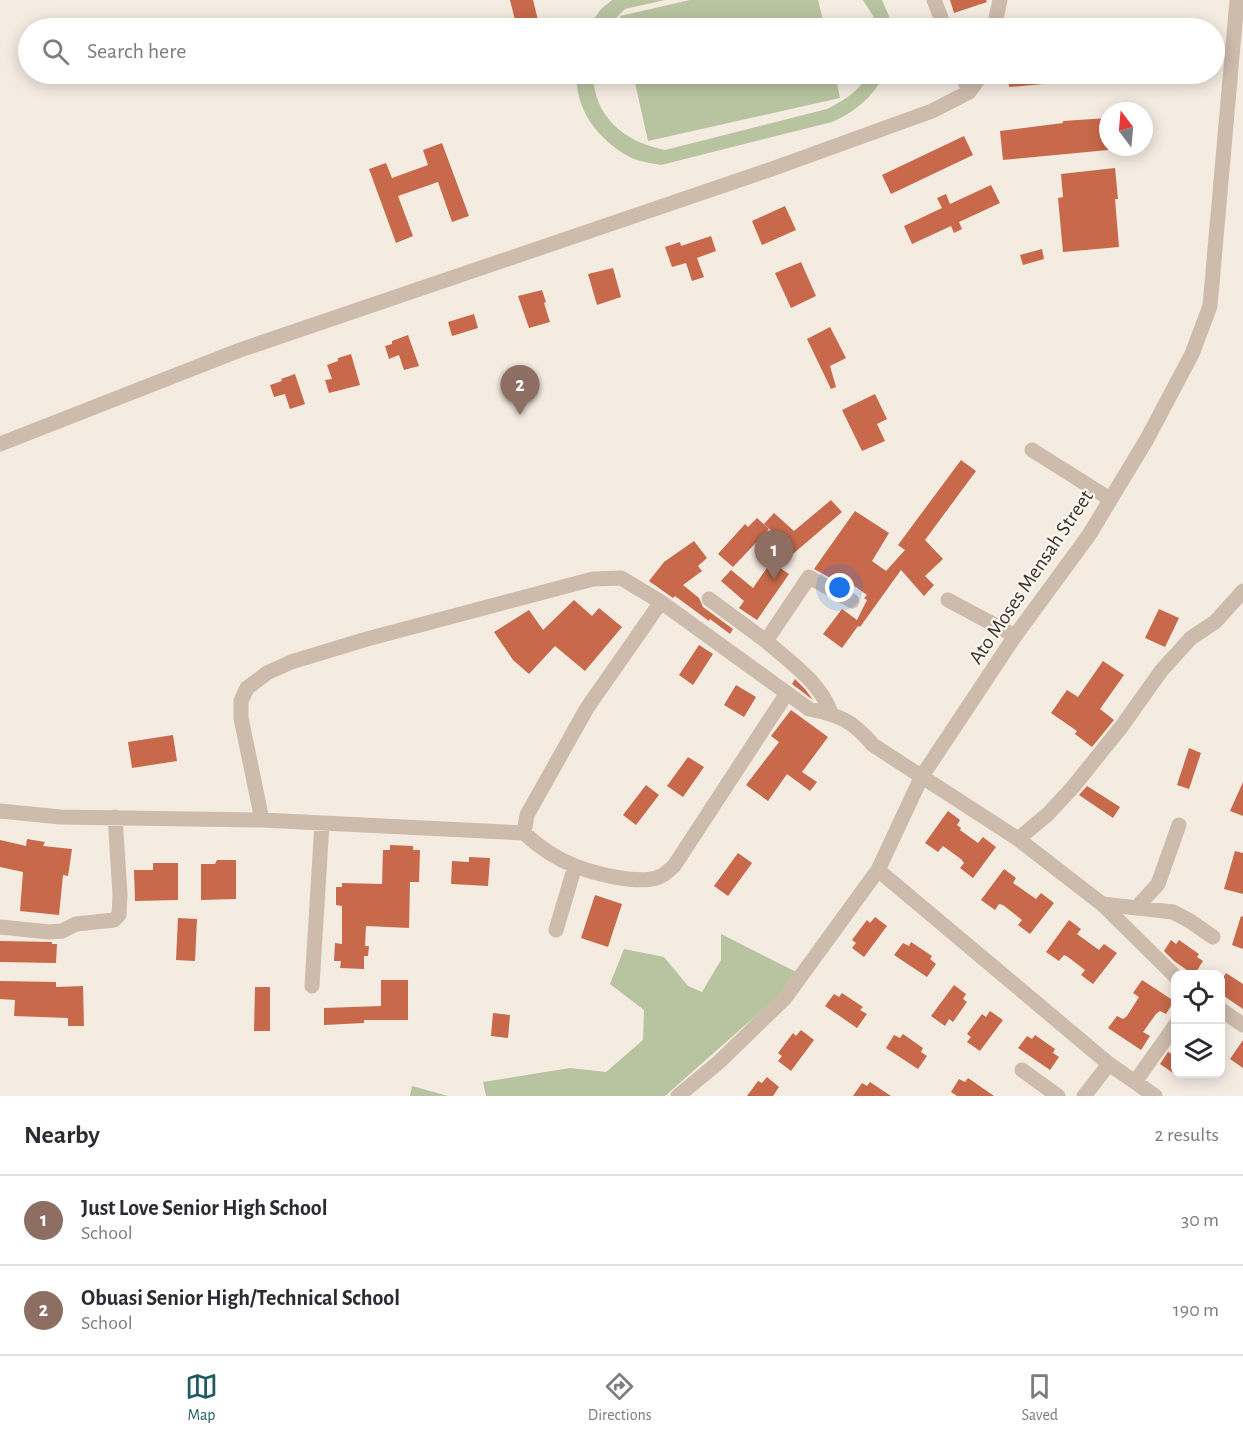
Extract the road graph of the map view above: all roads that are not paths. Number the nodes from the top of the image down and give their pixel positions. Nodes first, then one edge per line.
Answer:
1 (934, 0) edge
2 (1000, 0) edge
3 (1237, 0) edge
4 (941, 18) edge
5 (996, 18) edge
6 (1237, 78) edge
7 (966, 84) edge
8 (975, 84) edge
9 (969, 92) junction
10 (0, 444) edge
11 (1032, 450) dead end
12 (1110, 499) junction
13 (1243, 591) edge
14 (709, 599) dead end
15 (948, 600) dead end
16 (852, 601) dead end
17 (661, 602) junction
18 (1015, 636) junction
19 (766, 641) junction
20 (787, 693) junction
21 (831, 713) junction
22 (922, 776) junction
23 (0, 811) edge
24 (115, 817) junction
25 (262, 820) junction
26 (322, 823) junction
27 (1179, 825) dead end
28 (524, 833) junction
29 (1018, 839) junction
30 (574, 866) junction
31 (878, 870) junction
32 (1102, 904) junction
33 (1137, 907) junction
34 (0, 927) edge
35 (556, 930) dead end
36 (1213, 938) dead end
37 (1171, 972) edge
38 (312, 986) dead end
39 (1225, 1012) edge
40 (1243, 1025) edge
41 (1171, 1031) edge
42 (1109, 1064) junction
43 (1023, 1070) dead end
44 (1135, 1082) junction
45 (678, 1096) edge
46 (1058, 1096) edge
47 (1084, 1096) edge
48 (1155, 1096) edge

1 - 4 street
2 - 5 street
3 - 6 street, Ato Moses Mensah Street
6 - 12 street, Ato Moses Mensah Street
7 - 9 street
8 - 9 street
9 - 10 street
11 - 12 street
12 - 18 street, Ato Moses Mensah Street
13 - 29 street
14 - 19 street
15 - 18 street
16 - 19 street
17 - 20 street
17 - 25 street
17 - 28 street
18 - 22 street, Ato Moses Mensah Street
19 - 21 street
20 - 21 street
20 - 30 street
21 - 22 street
22 - 29 street
22 - 31 street, Ato Moses Mensah Street
23 - 24 street
24 - 25 street
24 - 34 street
25 - 26 street
26 - 28 street
26 - 38 street
27 - 33 street
28 - 30 street
29 - 32 street
30 - 35 street
31 - 42 street
31 - 45 street, Ato Moses Mensah Street
32 - 33 street
32 - 37 street
33 - 36 street
39 - 40 street
41 - 44 street
42 - 44 street
42 - 47 street
43 - 46 street
44 - 48 street

